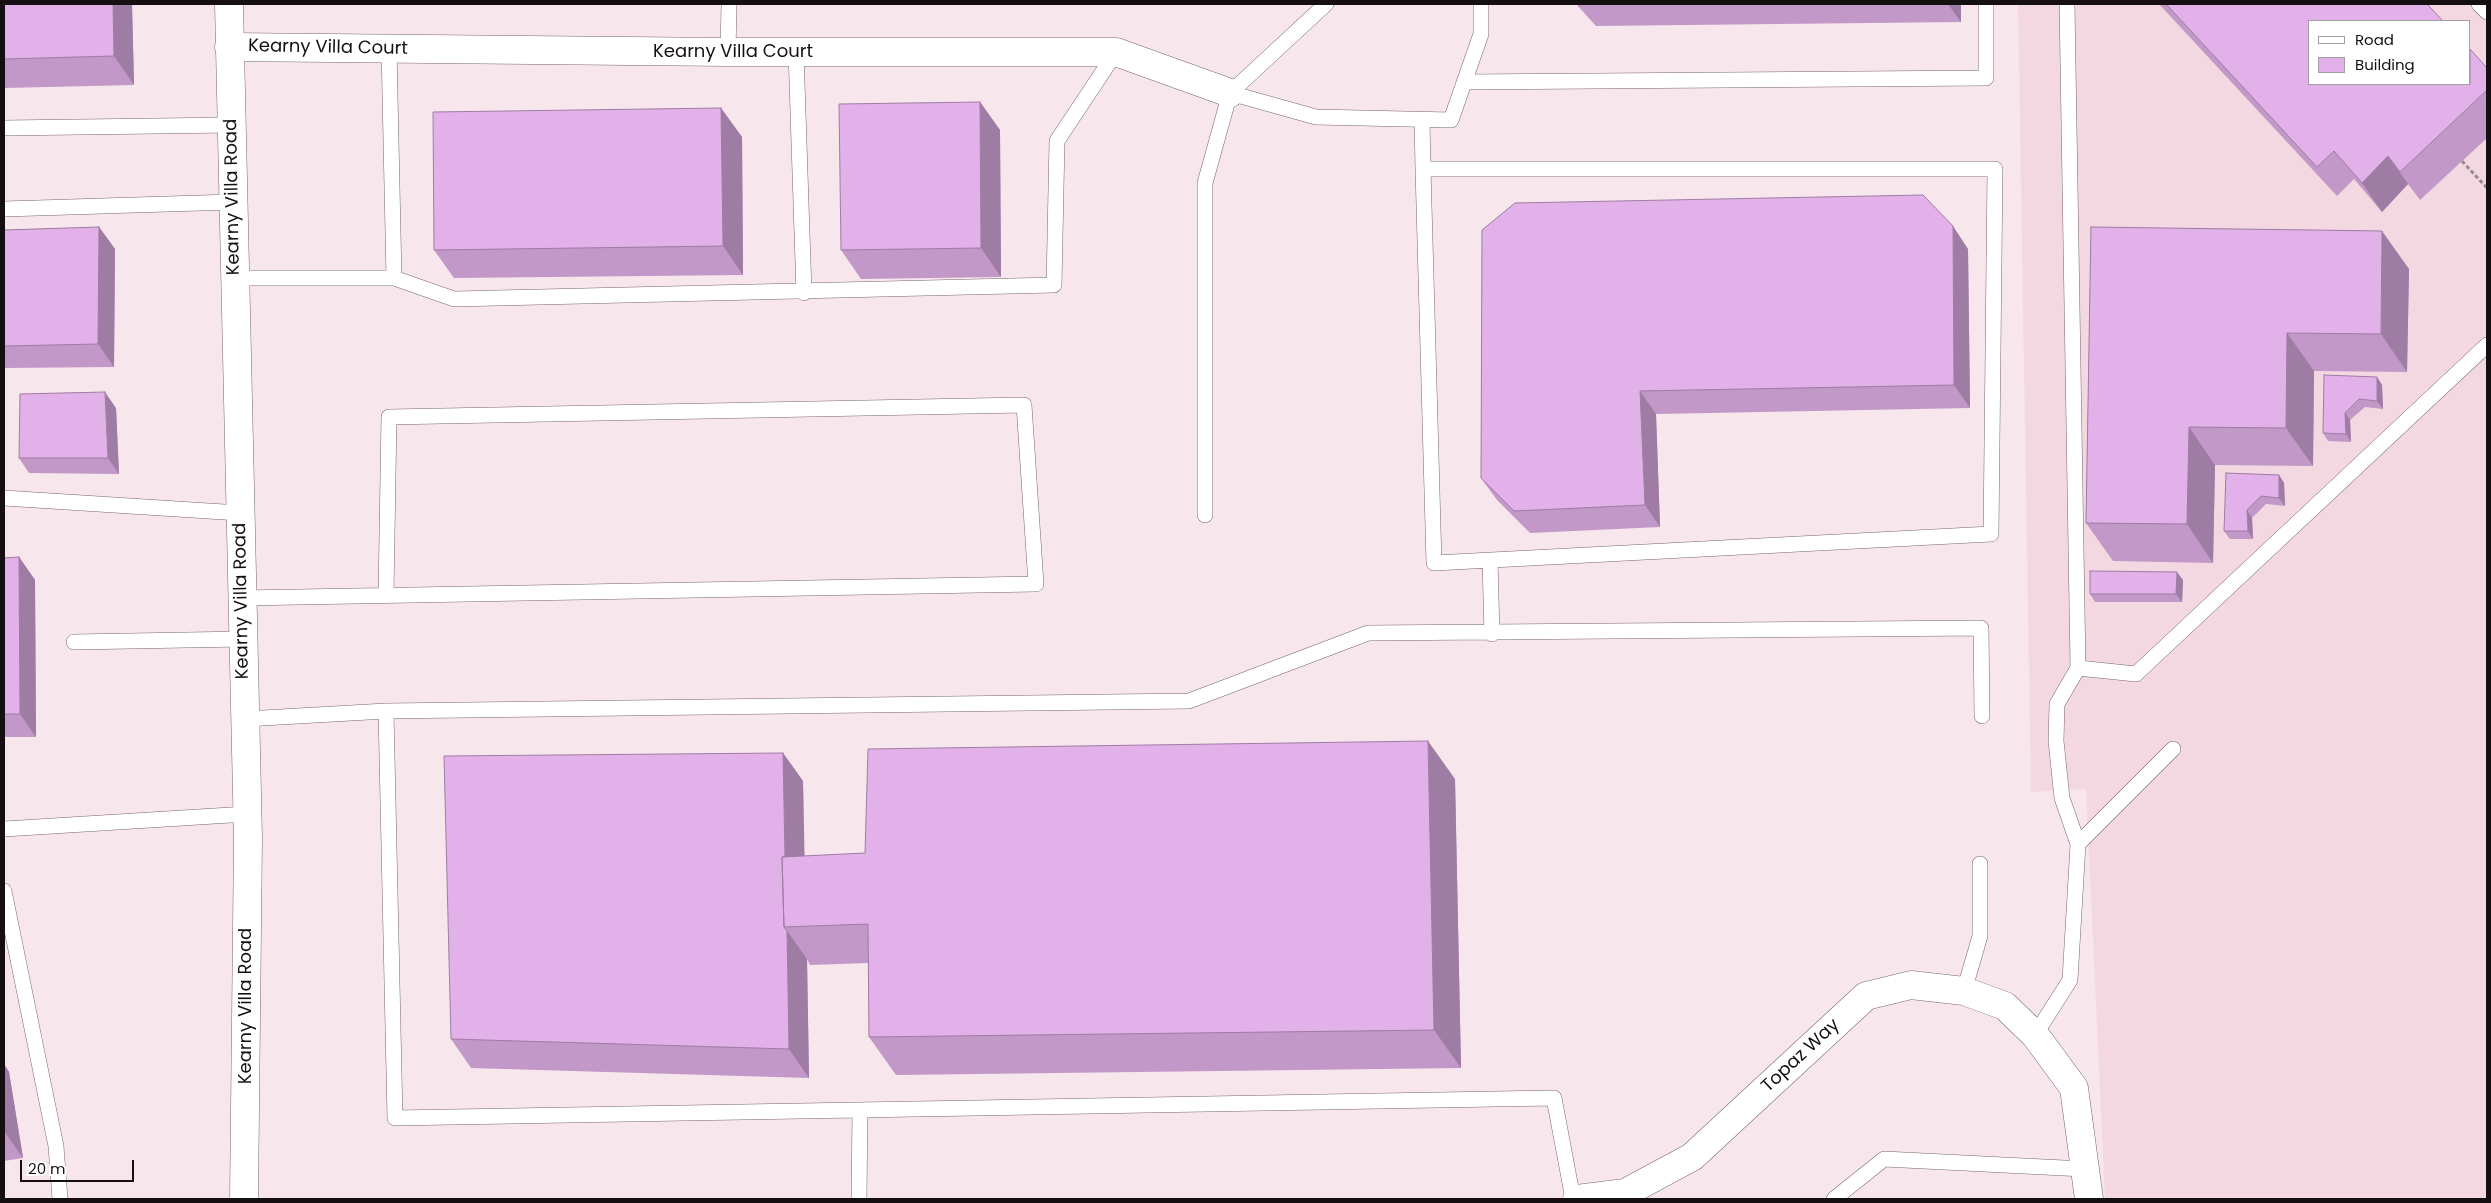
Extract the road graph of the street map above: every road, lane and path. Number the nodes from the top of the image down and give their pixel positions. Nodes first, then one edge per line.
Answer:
1 (229, 4) edge
2 (729, 4) edge
3 (1326, 4) edge
4 (1481, 4) edge
5 (1986, 4) edge
6 (2067, 4) edge
7 (2479, 4) edge
8 (2487, 12) edge
9 (229, 48) junction
10 (389, 49) junction
11 (728, 52) junction
12 (796, 52) junction
13 (1116, 52) junction
14 (1464, 82) junction
15 (1230, 93) junction
16 (1422, 120) junction
17 (231, 125) junction
18 (4, 128) edge
19 (2462, 161) dead end
20 (1423, 169) junction
21 (2487, 188) edge
22 (233, 202) junction
23 (4, 209) edge
24 (235, 278) junction
25 (394, 278) junction
26 (804, 292) junction
27 (2487, 345) edge
28 (4, 498) edge
29 (240, 513) junction
30 (1204, 515) dead end
31 (1490, 560) junction
32 (386, 594) junction
33 (242, 598) junction
34 (1492, 634) junction
35 (243, 639) junction
36 (74, 642) dead end
37 (2078, 668) junction
38 (386, 711) junction
39 (1982, 716) dead end
40 (245, 719) junction
41 (2174, 749) dead end
42 (247, 814) junction
43 (4, 829) edge
44 (2078, 844) junction
45 (1980, 864) dead end
46 (4, 891) edge
47 (1964, 991) junction
48 (2035, 1035) junction
49 (860, 1110) junction
50 (2084, 1170) junction
51 (60, 1199) edge
52 (244, 1199) edge
53 (859, 1199) edge
54 (1572, 1199) edge
55 (1577, 1199) edge
56 (1834, 1199) edge
57 (2089, 1199) edge

1 - 9 street, Kearny Villa Road
2 - 11 lane
3 - 15 lane
4 - 14 lane
5 - 14 lane
6 - 37 lane
7 - 8 lane
9 - 10 street, Kearny Villa Court
9 - 17 street, Kearny Villa Road
10 - 11 street, Kearny Villa Court
10 - 25 lane
11 - 12 street, Kearny Villa Court
12 - 13 street, Kearny Villa Court
12 - 26 lane
13 - 15 street, Kearny Villa Court
13 - 26 lane
14 - 16 lane
15 - 16 lane
15 - 30 lane
16 - 20 lane
17 - 18 lane
17 - 22 street, Kearny Villa Road
19 - 21 path
20 - 31 lane
20 - 31 lane
22 - 23 lane
22 - 24 street, Kearny Villa Road
24 - 25 lane
24 - 29 street, Kearny Villa Road
25 - 26 lane
27 - 37 lane
28 - 29 lane
29 - 33 street, Kearny Villa Road
31 - 34 lane
32 - 32 lane
32 - 33 lane
33 - 35 street, Kearny Villa Road
34 - 38 lane
34 - 39 lane
35 - 36 lane
35 - 40 street, Kearny Villa Road
37 - 44 lane
38 - 40 lane
38 - 49 lane
40 - 42 street, Kearny Villa Road
41 - 44 lane
42 - 43 lane
42 - 52 street, Kearny Villa Road
44 - 48 lane
45 - 47 lane
46 - 51 lane
47 - 48 street, Topaz Way
47 - 55 street, Topaz Way
48 - 50 street, Topaz Way
49 - 53 lane
49 - 54 lane
50 - 56 lane
50 - 57 street, Topaz Way

